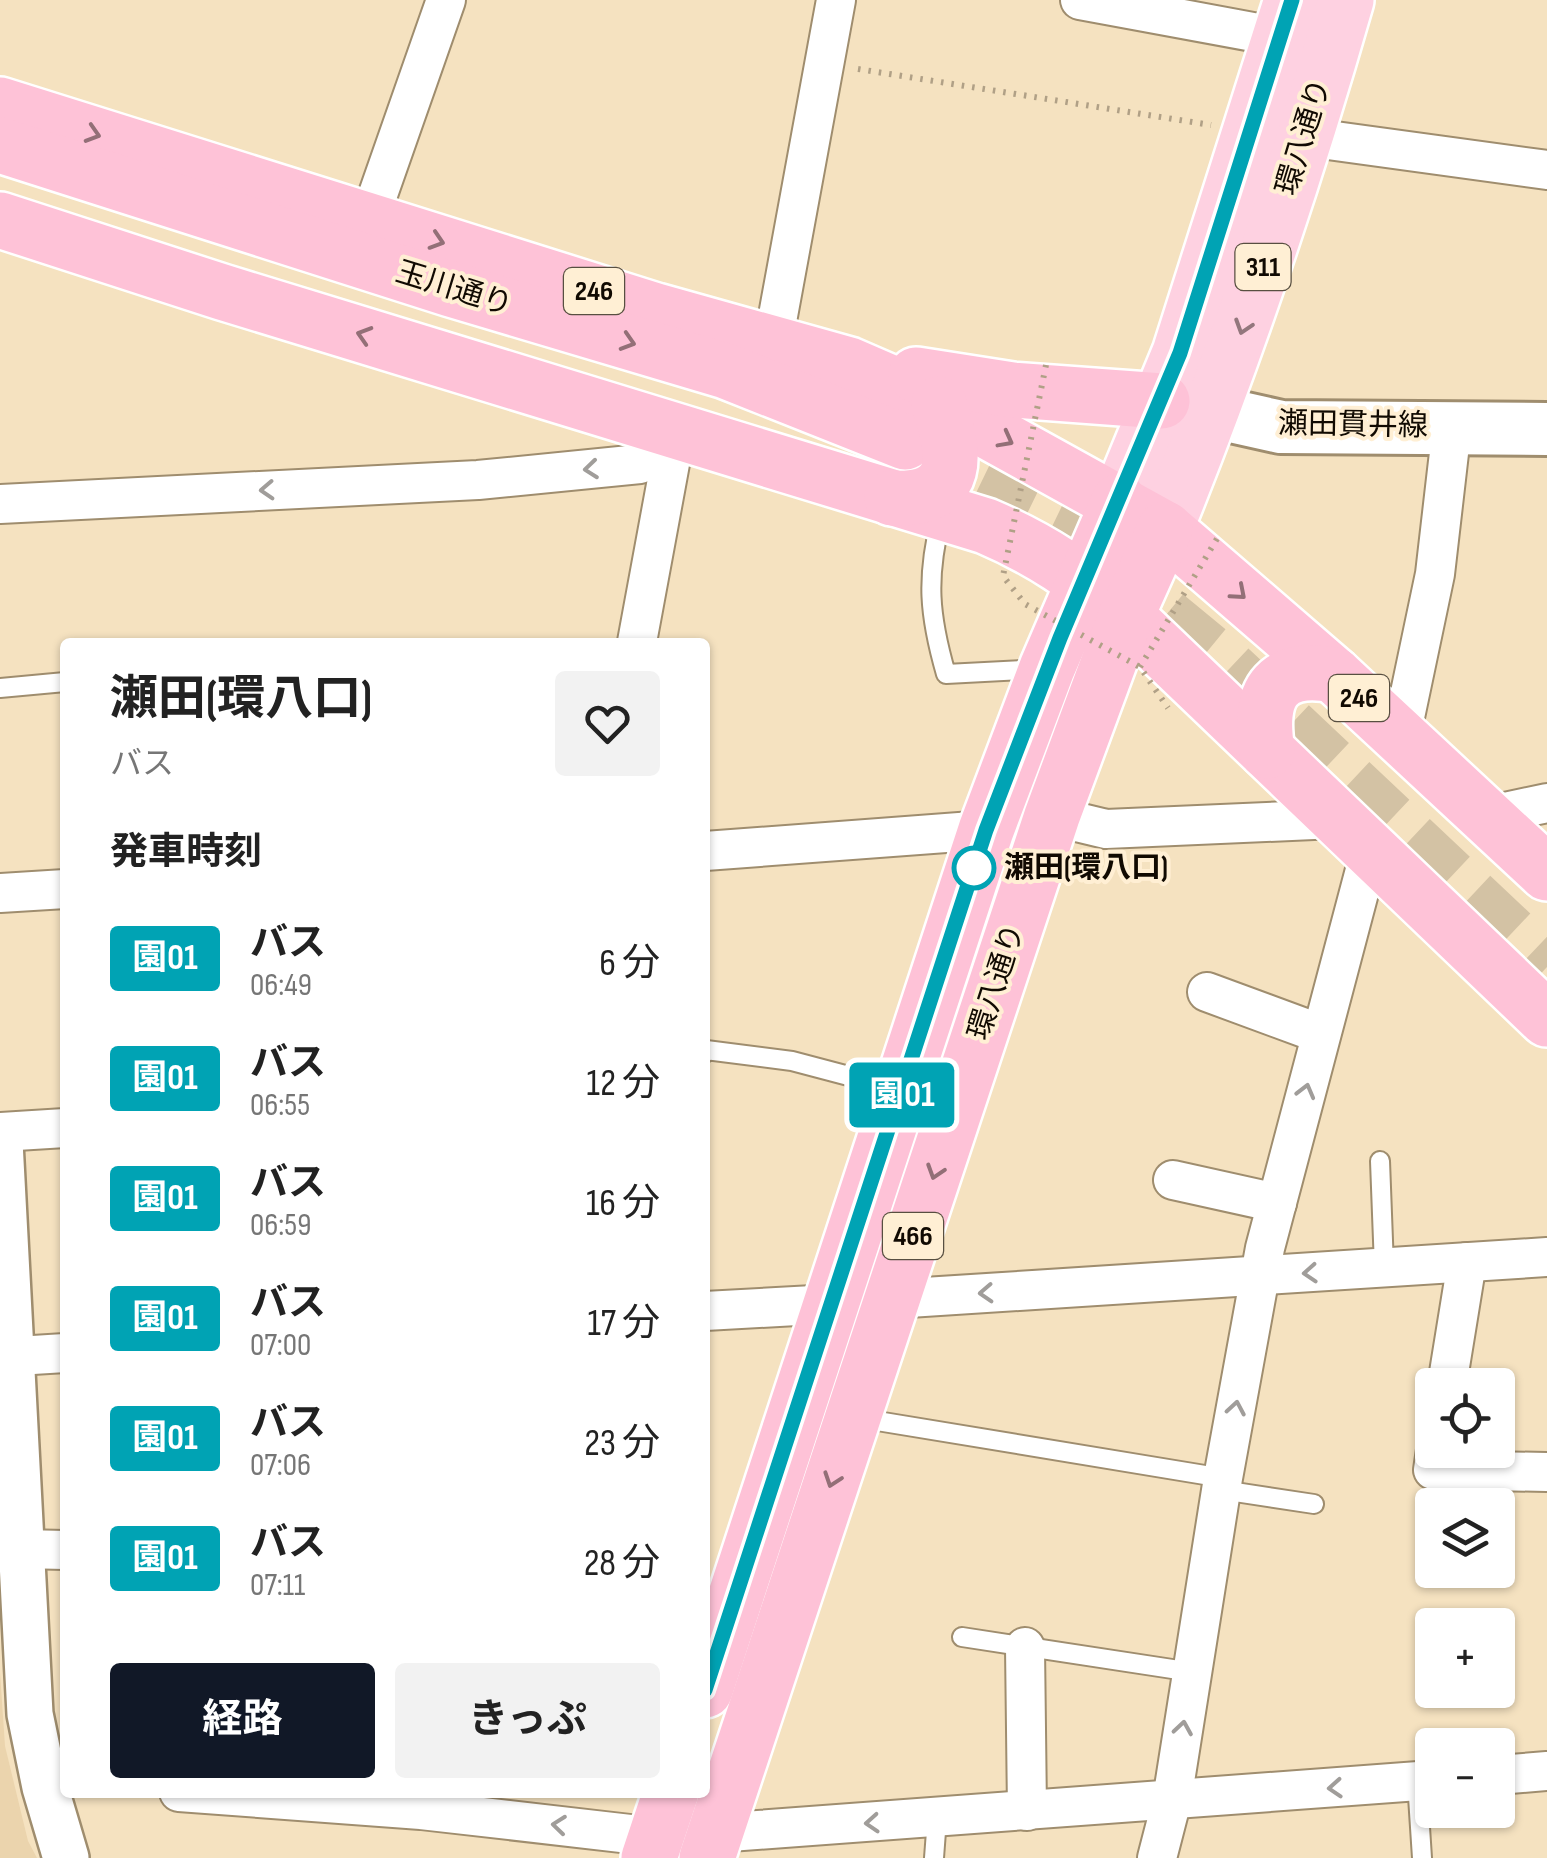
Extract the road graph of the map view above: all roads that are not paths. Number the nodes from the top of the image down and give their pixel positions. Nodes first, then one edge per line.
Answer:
1 (446, 0) edge
2 (836, 0) edge
3 (1080, 0) edge
4 (1346, 0) edge
5 (1286, 18) edge
6 (0, 105) edge
7 (1306, 137) junction
8 (0, 146) edge
9 (1547, 170) edge
10 (0, 182) edge
11 (0, 220) edge
12 (369, 220) junction
13 (773, 343) junction
14 (849, 365) junction
15 (1188, 406) junction
16 (1452, 428) junction
17 (1547, 428) edge
18 (676, 432) junction
19 (914, 466) junction
20 (1119, 501) junction
21 (0, 504) edge
22 (1165, 529) junction
23 (1084, 579) junction
24 (638, 638) edge
25 (1133, 642) junction
26 (1048, 668) junction
27 (1334, 674) junction
28 (60, 682) edge
29 (0, 688) edge
30 (1181, 694) junction
31 (1088, 716) junction
32 (1401, 736) junction
33 (1268, 751) junction
34 (1547, 802) edge
35 (1052, 816) junction
36 (1486, 816) junction
37 (986, 830) junction
38 (1353, 835) junction
39 (710, 851) edge
40 (1547, 873) edge
41 (60, 889) edge
42 (0, 893) edge
43 (1207, 992) dead end
44 (1547, 1019) edge
45 (1322, 1034) junction
46 (710, 1051) edge
47 (903, 1091) junction
48 (60, 1128) edge
49 (0, 1132) edge
50 (0, 1142) edge
51 (1380, 1161) dead end
52 (1173, 1180) dead end
53 (1276, 1203) junction
54 (1547, 1257) edge
55 (1467, 1262) junction
56 (1384, 1267) junction
57 (1258, 1276) junction
58 (893, 1298) junction
59 (832, 1304) junction
60 (710, 1311) edge
61 (60, 1353) edge
62 (6, 1357) edge
63 (1450, 1368) edge
64 (853, 1418) junction
65 (1432, 1468) edge
66 (1547, 1472) edge
67 (1222, 1484) junction
68 (1314, 1504) dead end
69 (43, 1549) edge
70 (962, 1637) dead end
71 (1025, 1646) junction
72 (1192, 1672) junction
73 (710, 1675) edge
74 (1547, 1771) edge
75 (1515, 1774) edge
76 (1415, 1782) edge
77 (55, 1786) edge
78 (341, 1798) edge
79 (1172, 1800) junction
80 (422, 1801) edge
81 (1027, 1811) junction
82 (938, 1818) junction
83 (1423, 1828) edge
84 (659, 1829) edge
85 (712, 1846) edge
86 (66, 1858) edge
87 (934, 1858) edge
88 (1157, 1858) edge
89 (1422, 1858) edge

1 - 12 street
2 - 13 street
3 - 5 street
4 - 7 main road, 環八通り / 311
5 - 15 main road, 環八通り / 311
6 -> 12 highway, 246
7 - 9 street
7 -> 15 main road, 環八通り / 311
8 -> 19 highway, 玉川通り / 246
10 - 19 highway, 玉川通り / 246
18 -> 11 highway, 246
12 -> 13 highway, 246
13 - 14 highway, 246
14 - 15 highway
14 - 19 highway, 246
15 - 16 main road, 瀬田貫井線
15 - 20 main road, 環八通り / 311
15 - 22 main road, 環八通り / 311
16 - 17 main road, 瀬田貫井線
16 - 32 street
18 - 19 highway, 246
18 -> 21 street
18 - 24 street
19 -> 20 highway, 246
19 - 23 highway, 246
19 - 26 lane
20 - 22 highway, 246
20 - 23 highway, 環八通り / 466
22 - 25 highway, 環八通り / 466
22 -> 27 highway, 246
23 - 25 highway, 246
23 - 26 highway, 環八通り / 466
25 - 30 highway, 246
25 - 31 highway, 環八通り / 466
26 - 37 highway, 環八通り / 466
27 - 32 highway, 246
27 - 33 highway
28 - 29 lane
30 - 31 highway
30 - 33 highway, 246
31 - 35 highway, 環八通り / 466
32 - 36 highway, 246
33 - 38 highway, 246
34 - 36 street
35 - 38 street
35 -> 58 highway, 環八通り / 466
36 - 40 highway, 246
37 - 39 street
37 - 47 highway, 環八通り / 466
38 - 44 highway, 246
38 - 45 street
41 - 42 street
43 - 45 street
53 -> 45 street
46 - 47 lane
47 - 59 highway, 環八通り / 466
48 - 49 street
50 - 62 street
51 - 56 lane
52 - 53 street
53 - 57 street
54 - 55 street
55 - 56 street
55 - 63 street
56 -> 57 street
57 -> 58 street
67 -> 57 street
58 - 64 highway, 環八通り / 466
59 - 60 street
59 - 73 highway, 環八通り / 466
61 - 62 street
62 - 69 street
64 - 67 lane
64 -> 85 highway, 環八通り / 466
65 - 66 street
67 - 68 lane
67 - 72 street
69 - 77 street
70 - 71 lane
71 - 72 lane
71 - 81 street
79 -> 72 street
74 - 75 street
76 -> 79 street
77 - 86 street
78 - 80 street
79 - 81 street
79 - 88 street
84 -> 80 street
81 - 82 street
82 -> 85 street
82 - 87 lane
83 - 89 lane

